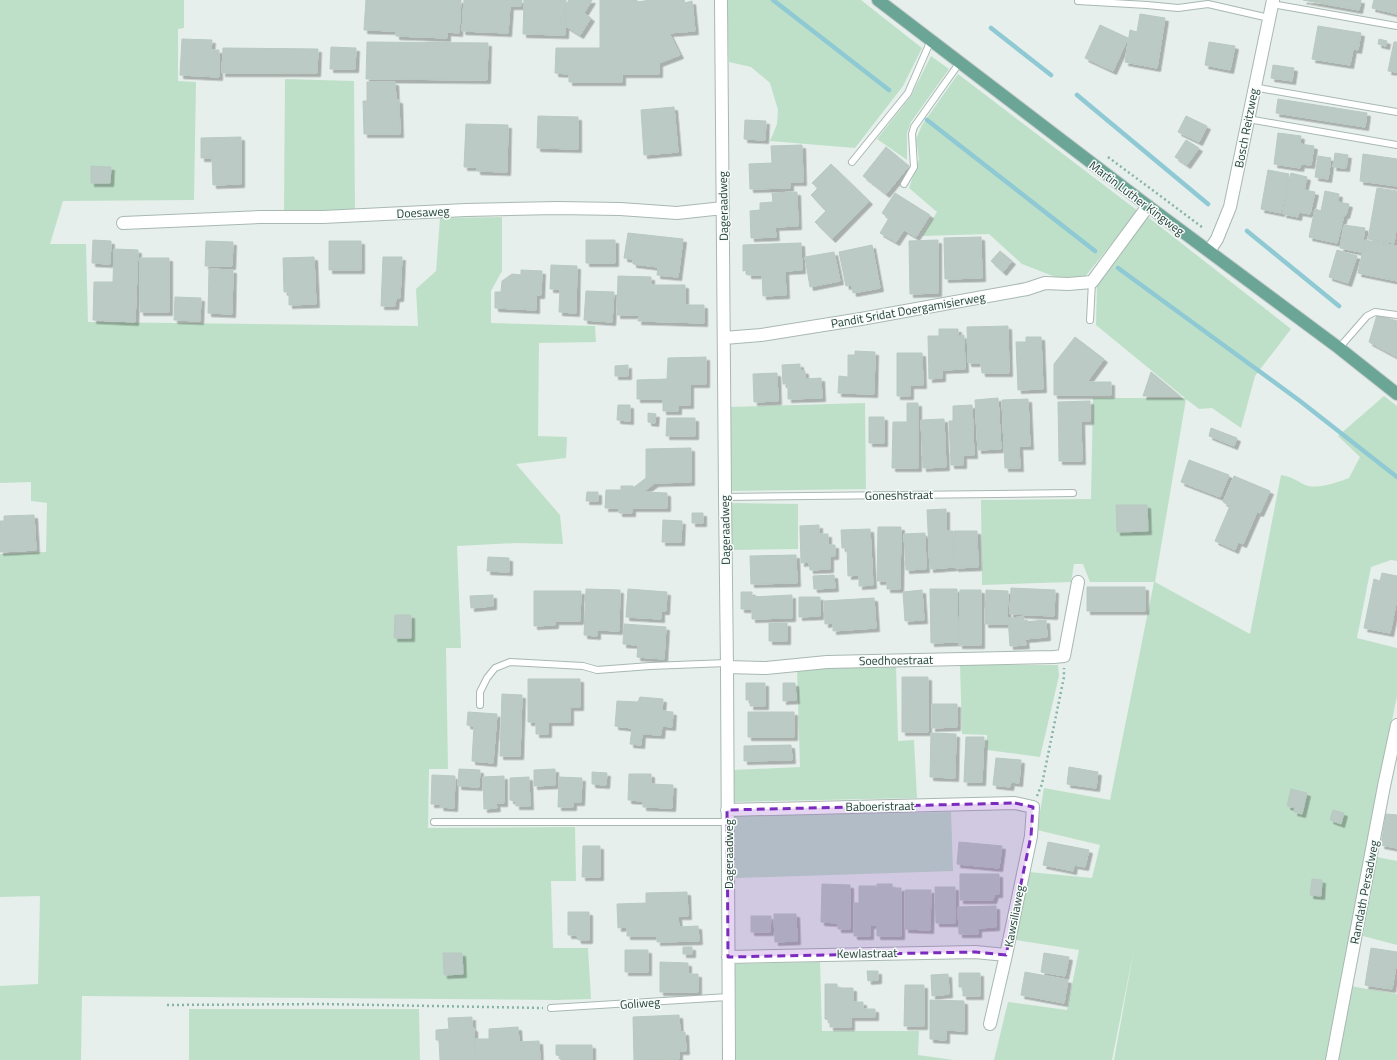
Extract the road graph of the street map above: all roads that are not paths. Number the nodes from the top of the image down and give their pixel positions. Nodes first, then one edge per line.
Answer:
1 (721, 0) edge
2 (878, 0) edge
3 (1078, 1) dead end
4 (1273, 2) edge
5 (1269, 18) junction
6 (1397, 26) edge
7 (931, 40) junction
8 (960, 62) junction
9 (1255, 87) junction
10 (1397, 112) edge
11 (1248, 119) junction
12 (1397, 144) edge
13 (852, 162) dead end
14 (904, 184) dead end
15 (1148, 206) junction
16 (722, 208) junction
17 (123, 223) dead end
18 (1209, 251) junction
19 (1092, 282) junction
20 (1397, 315) edge
21 (1090, 320) dead end
22 (724, 338) junction
23 (1339, 348) junction
24 (1397, 394) edge
25 (1073, 493) dead end
26 (725, 497) junction
27 (1078, 582) dead end
28 (727, 665) junction
29 (480, 705) dead end
30 (1397, 725) edge
31 (1032, 807) joint
32 (727, 816) junction
33 (434, 822) dead end
34 (1006, 955) junction
35 (728, 956) junction
36 (728, 997) junction
37 (551, 1008) road end
38 (990, 1024) dead end
39 (729, 1060) edge
40 (1332, 1060) edge

1 - 16 street, Dageraadweg
2 - 7 main road, Martin Luther Kingweg
3 - 5 lane
4 - 5 street, Bosch Reitzweg
4 - 6 lane
5 - 9 street, Bosch Reitzweg
7 - 8 main road, Martin Luther Kingweg
7 - 13 lane
8 - 14 lane
8 - 15 main road, Martin Luther Kingweg
9 - 10 lane
9 - 11 street, Bosch Reitzweg
11 - 12 lane
11 - 18 street, Bosch Reitzweg
15 - 18 main road, Martin Luther Kingweg
15 - 19 street
16 - 17 street, Doesaweg
16 - 22 street, Dageraadweg
18 - 23 main road, Martin Luther Kingweg
19 - 21 lane
19 - 22 street, Pandit Sridat Doergamisierweg
20 - 23 lane
22 - 26 street, Dageraadweg
23 - 24 main road, Martin Luther Kingweg
25 - 26 lane, Goneshstraat
26 - 28 street, Dageraadweg
27 - 28 street, Soedhoestraat
28 - 29 lane
28 - 32 street, Dageraadweg
30 - 40 street, Ramdath Persadweg
31 - 32 street, Baboeristraat
31 - 34 street, Kawsiliaweg
32 - 33 lane
32 - 35 street, Dageraadweg
34 - 35 street, Kewlastraat
34 - 38 street, Kawsiliaweg
35 - 36 street, Dageraadweg
36 - 37 lane, Goliweg
36 - 39 street, Dageraadweg

